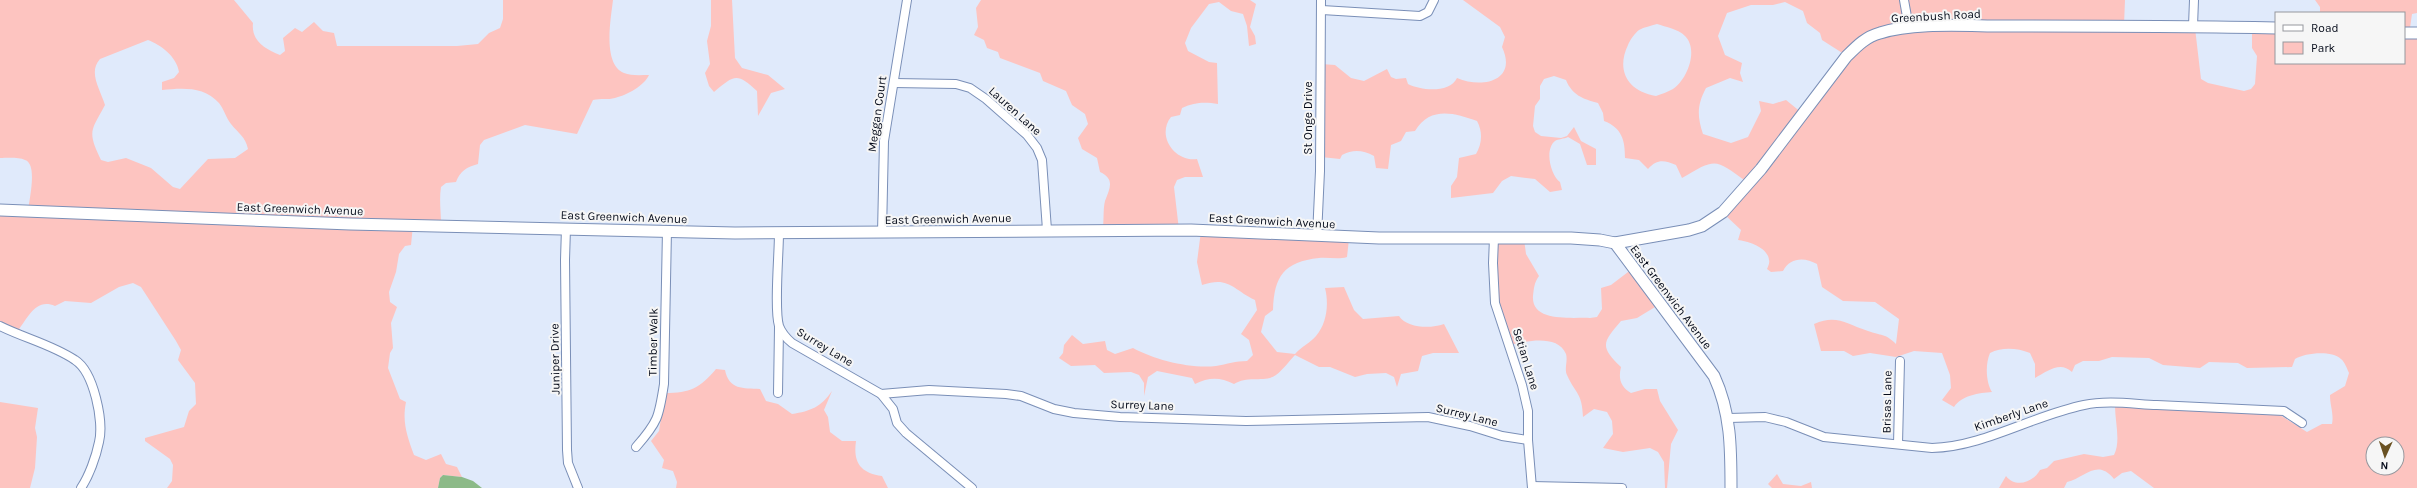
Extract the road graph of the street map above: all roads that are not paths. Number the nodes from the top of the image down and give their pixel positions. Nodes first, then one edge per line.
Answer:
1 (907, 0) edge
2 (1321, 0) edge
3 (1434, 0) edge
4 (1904, 0) edge
5 (2194, 0) edge
6 (1322, 10) junction
7 (2193, 26) junction
8 (1909, 28) junction
9 (2275, 28) edge
10 (2405, 33) edge
11 (2417, 33) edge
12 (894, 83) junction
13 (0, 210) edge
14 (566, 228) junction
15 (667, 230) junction
16 (1047, 230) junction
17 (779, 233) junction
18 (882, 233) junction
19 (1317, 236) junction
20 (1494, 238) junction
21 (1615, 244) junction
22 (779, 325) junction
23 (0, 326) edge
24 (1900, 361) dead end
25 (778, 393) dead end
26 (880, 394) junction
27 (1729, 418) junction
28 (2302, 423) dead end
29 (1528, 440) junction
30 (1898, 444) junction
31 (636, 447) dead end
32 (1532, 487) edge
33 (81, 488) edge
34 (578, 488) edge
35 (972, 488) edge
36 (1622, 488) edge
37 (1731, 488) edge

1 - 12 street, Meggan Court
2 - 6 street, St Onge Drive
3 - 6 street
4 - 8 street
5 - 7 street
6 - 19 street, St Onge Drive
7 - 8 street, Greenbush Road
7 - 9 street, Greenbush Road
8 - 21 street, Greenbush Road
10 - 11 street
12 - 16 street, Lauren Lane
12 - 18 street, Meggan Court
13 - 14 street, East Greenwich Avenue
14 - 15 street, East Greenwich Avenue
14 - 34 street, Juniper Drive
15 - 17 street, East Greenwich Avenue
15 - 31 street, Timber Walk
16 - 18 street, East Greenwich Avenue
16 - 19 street, East Greenwich Avenue
17 - 18 street, East Greenwich Avenue
17 - 22 street, Surrey Lane
19 - 20 street, East Greenwich Avenue
20 - 21 street, East Greenwich Avenue
20 - 29 street, Setian Lane
21 - 27 street, East Greenwich Avenue
22 - 25 street, Surrey Lane
22 - 26 street, Surrey Lane
23 - 33 street
24 - 30 street, Brisas Lane
26 - 29 street, Surrey Lane
26 - 35 street
27 - 30 street, Kimberly Lane
27 - 37 street, East Greenwich Avenue
28 - 30 street, Kimberly Lane
29 - 32 street, Setian Lane
32 - 36 street

